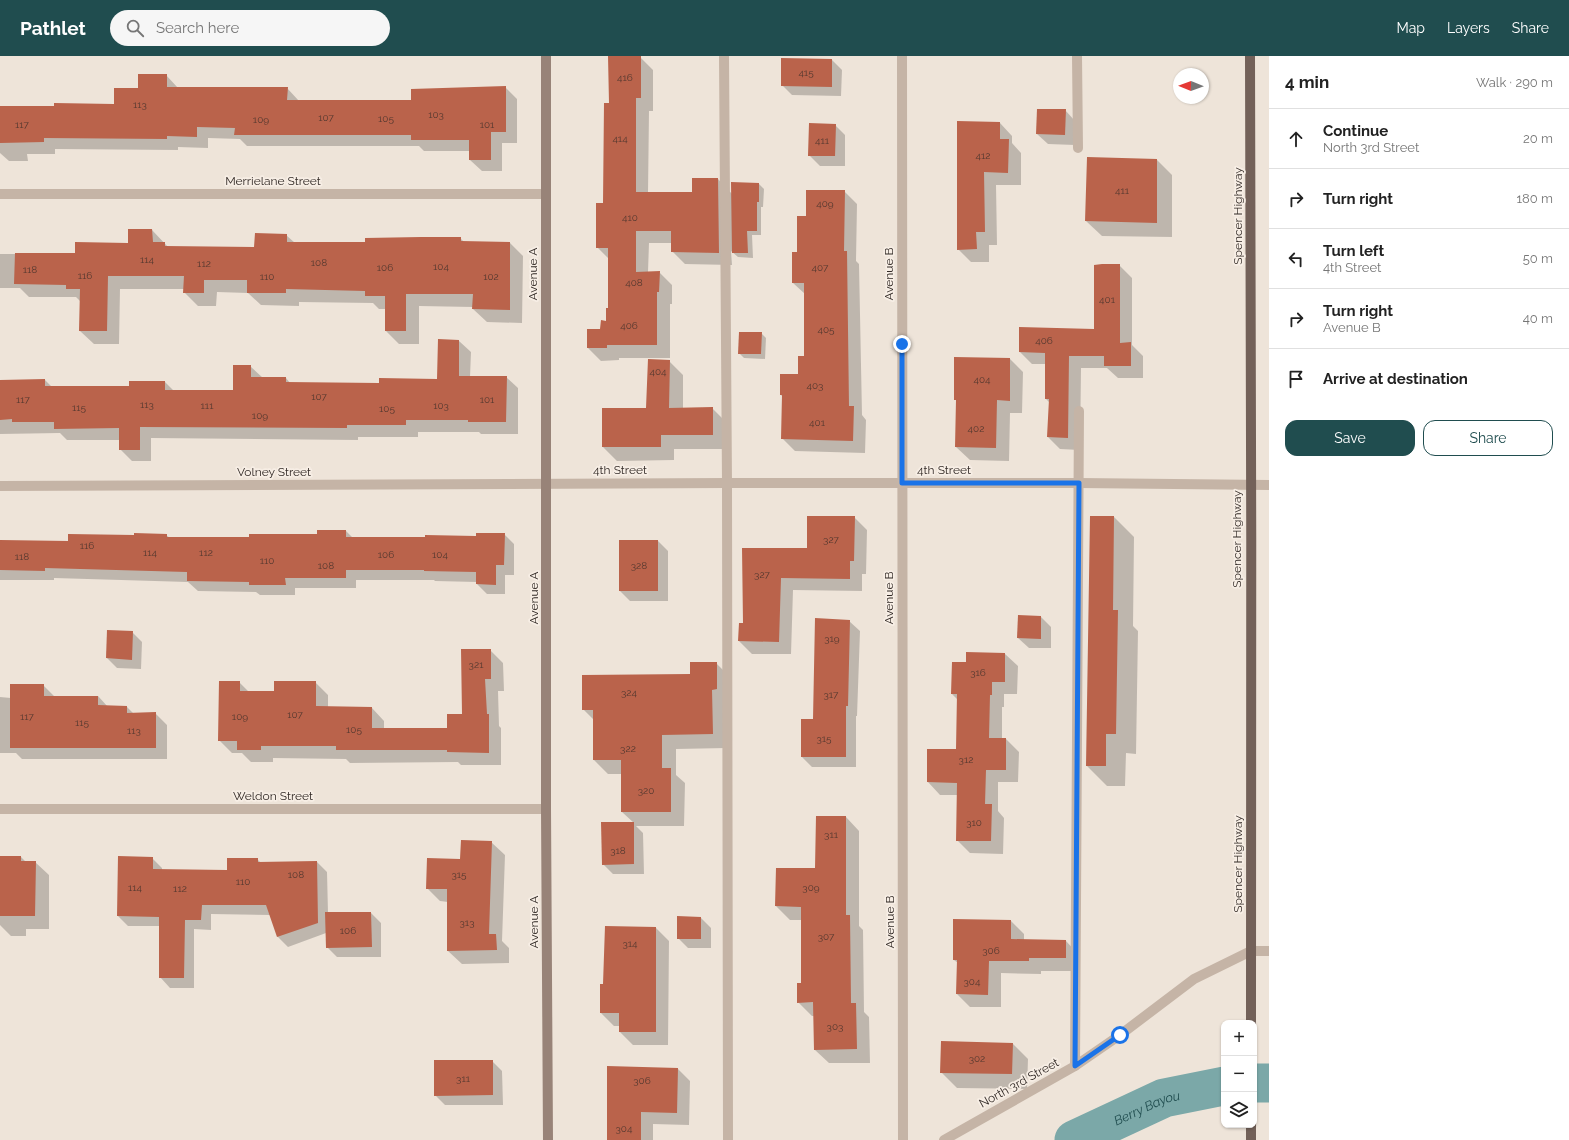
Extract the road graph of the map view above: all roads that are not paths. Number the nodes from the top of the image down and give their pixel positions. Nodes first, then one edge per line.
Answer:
1 (546, 56) edge
2 (724, 56) edge
3 (902, 56) edge
4 (1077, 56) edge
5 (1250, 56) edge
6 (1078, 148) dead end
7 (0, 194) edge
8 (546, 194) junction
9 (1079, 411) dead end
10 (727, 483) junction
11 (902, 483) junction
12 (1079, 483) junction
13 (547, 484) junction
14 (1250, 485) junction
15 (1269, 485) edge
16 (0, 486) edge
17 (0, 809) edge
18 (546, 809) junction
19 (1251, 951) junction
20 (1269, 951) edge
21 (1251, 1020) edge
22 (1075, 1066) junction
23 (1251, 1128) edge
24 (548, 1140) edge
25 (728, 1140) edge
26 (903, 1140) edge
27 (944, 1140) edge
28 (1251, 1140) edge

1 - 8 street, Avenue A
2 - 10 street
3 - 11 street, Avenue B
4 - 6 street
5 - 14 main road, Spencer Highway
7 - 8 street, Merrielane Street
8 - 13 street, Avenue A
9 - 12 street
10 - 11 street, 4th Street
10 - 13 street, 4th Street
10 - 25 street
11 - 12 street, 4th Street
11 - 26 street, Avenue B
12 - 14 street, 4th Street
12 - 22 street
13 - 16 street, Volney Street
13 - 18 street, Avenue A
14 - 15 street, 4th Street
14 - 19 main road, Spencer Highway
17 - 18 street, Weldon Street
18 - 24 street, Avenue A
19 - 20 street, North 3rd Street
19 - 21 main road, Spencer Highway
19 - 22 street, North 3rd Street
22 - 27 street, North 3rd Street
23 - 28 main road

